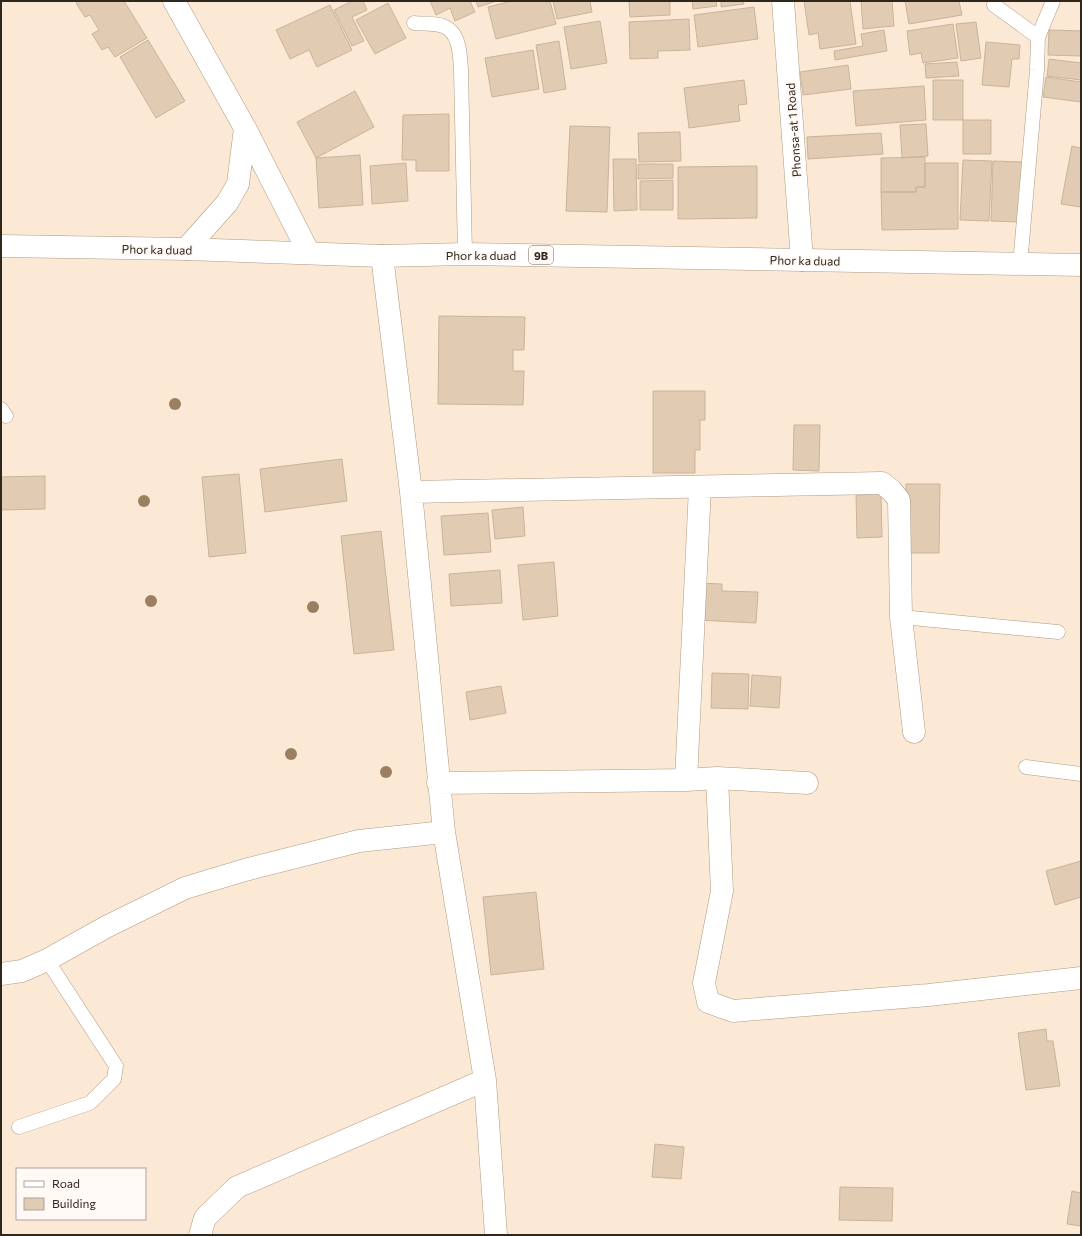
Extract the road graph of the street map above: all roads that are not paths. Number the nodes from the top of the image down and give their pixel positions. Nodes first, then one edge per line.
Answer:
1 (174, 1) edge
2 (783, 1) edge
3 (1053, 1) edge
4 (994, 5) dead end
5 (414, 23) dead end
6 (1038, 37) junction
7 (244, 128) junction
8 (1, 246) edge
9 (186, 249) junction
10 (309, 253) junction
11 (465, 254) junction
12 (382, 256) junction
13 (802, 260) junction
14 (1020, 265) junction
15 (1081, 265) edge
16 (700, 487) junction
17 (411, 492) junction
18 (901, 617) junction
19 (1058, 632) dead end
20 (914, 732) dead end
21 (1026, 767) dead end
22 (1081, 774) edge
23 (717, 778) junction
24 (686, 780) junction
25 (438, 783) junction
26 (807, 783) dead end
27 (444, 832) junction
28 (47, 960) junction
29 (1, 974) edge
30 (1081, 978) edge
31 (485, 1080) junction
32 (19, 1127) dead end
33 (200, 1235) edge
34 (496, 1235) edge

1 - 7 street
2 - 13 street, Phonsa-at 1 Road
3 - 6 lane
4 - 6 lane
5 - 11 lane
6 - 14 lane
7 - 9 street
7 - 10 street
8 - 9 street, Phor ka duad / 9B
9 - 10 street, Phor ka duad / 9B
10 - 12 street, Phor ka duad / 9B
11 - 12 street, Phor ka duad / 9B
11 - 13 street, Phor ka duad / 9B
12 - 17 street
13 - 14 street, Phor ka duad / 9B
14 - 15 street, Phor ka duad / 9B
16 - 17 street
16 - 18 street
16 - 24 street
17 - 25 street
18 - 19 lane
18 - 20 street
21 - 22 lane
23 - 24 street
23 - 26 street
23 - 30 street
24 - 25 street
25 - 27 street
27 - 28 street
27 - 31 street
28 - 29 street
28 - 32 lane
31 - 33 street
31 - 34 street

